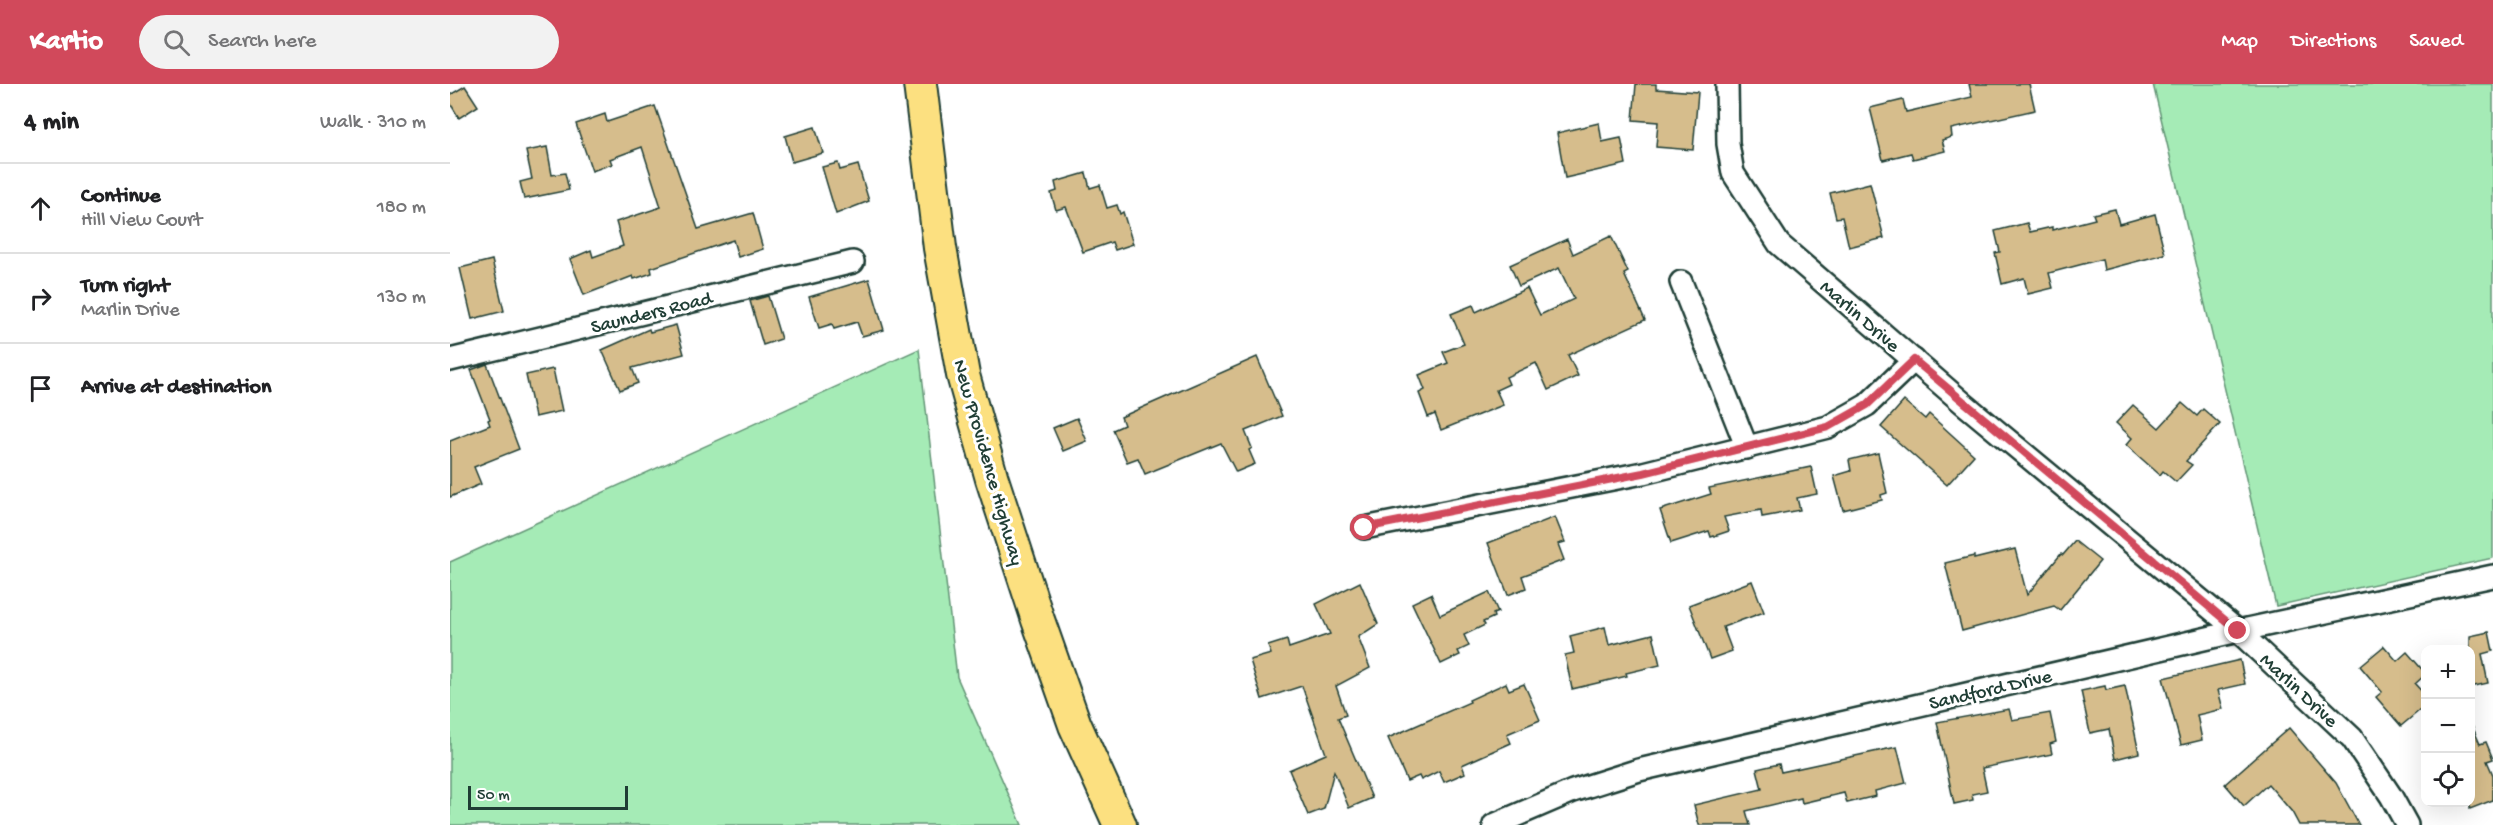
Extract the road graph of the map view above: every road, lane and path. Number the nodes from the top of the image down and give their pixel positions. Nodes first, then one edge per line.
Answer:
1 (920, 84) edge
2 (1728, 84) edge
3 (853, 262) dead end
4 (1681, 282) dead end
5 (450, 360) edge
6 (1914, 360) junction
7 (1746, 448) junction
8 (1364, 528) dead end
9 (2493, 576) edge
10 (2238, 631) junction
11 (1120, 825) edge
12 (1494, 825) edge
13 (2407, 825) edge

1 - 11 highway, New Providence Highway
2 - 6 street, Marlin Drive
3 - 5 street, Saunders Road
4 - 7 street
6 - 7 street
6 - 10 street, Marlin Drive
7 - 8 street
9 - 10 street, Sandford Drive
10 - 12 street, Sandford Drive
10 - 13 street, Marlin Drive

